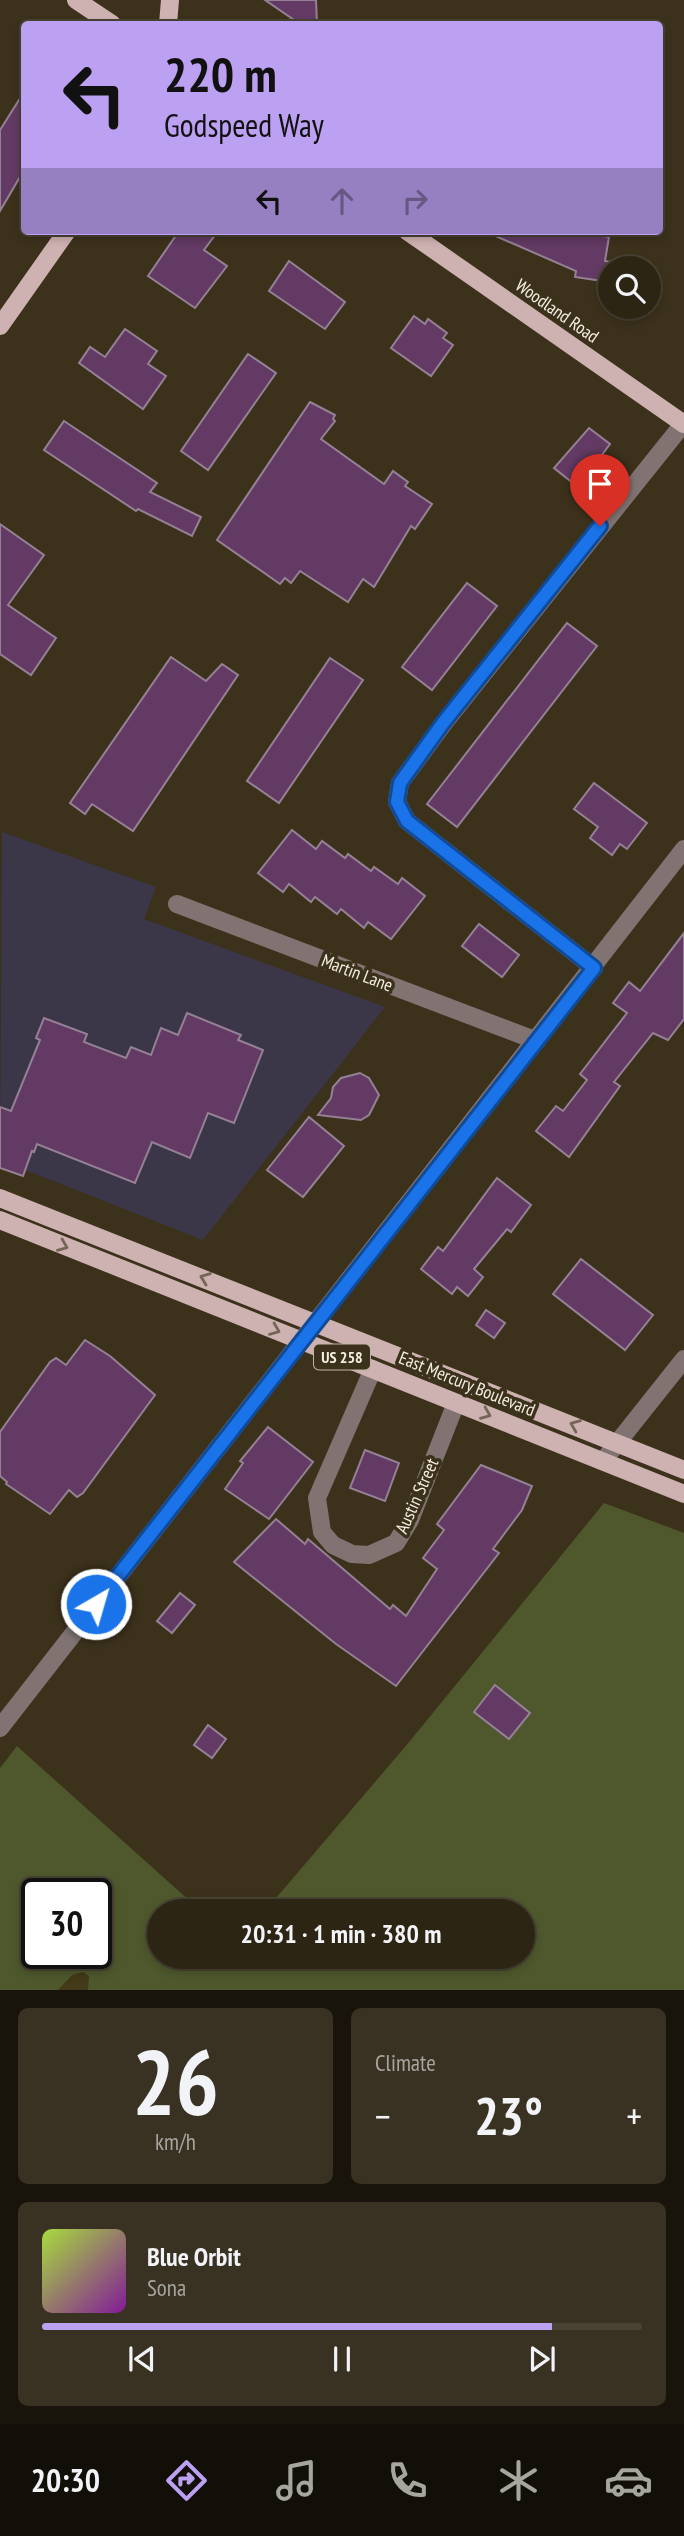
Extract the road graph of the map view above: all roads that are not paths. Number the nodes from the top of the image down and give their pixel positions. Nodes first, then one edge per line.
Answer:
1 (76, 0) edge
2 (170, 0) edge
3 (108, 21) edge
4 (168, 21) edge
5 (64, 235) edge
6 (413, 235) edge
7 (0, 326) edge
8 (683, 424) edge
9 (684, 849) edge
10 (177, 904) dead end
11 (594, 968) junction
12 (537, 1041) junction
13 (0, 1198) edge
14 (0, 1220) edge
15 (316, 1323) junction
16 (302, 1341) junction
17 (684, 1359) edge
18 (373, 1369) junction
19 (456, 1403) junction
20 (618, 1442) junction
21 (603, 1461) junction
22 (684, 1470) edge
23 (684, 1494) edge
24 (0, 1728) edge

1 - 3 main road
2 - 4 main road
5 - 7 main road
6 - 8 main road, Woodland Road
8 - 11 street
9 - 11 street
10 - 12 street, Martin Lane
11 - 12 street
12 - 15 street
15 -> 13 main road, East Mercury Boulevard / US 258
14 -> 16 main road, East Mercury Boulevard / US 258
15 - 16 street
20 -> 15 main road, East Mercury Boulevard / US 258
16 - 18 main road, East Mercury Boulevard / US 258
16 - 24 street
17 - 20 street
18 - 19 main road, East Mercury Boulevard / US 258
18 - 19 street, Austin Street
19 -> 21 main road, East Mercury Boulevard / US 258
20 - 21 street
20 - 22 main road, East Mercury Boulevard / US 258
21 - 23 main road, East Mercury Boulevard / US 258

